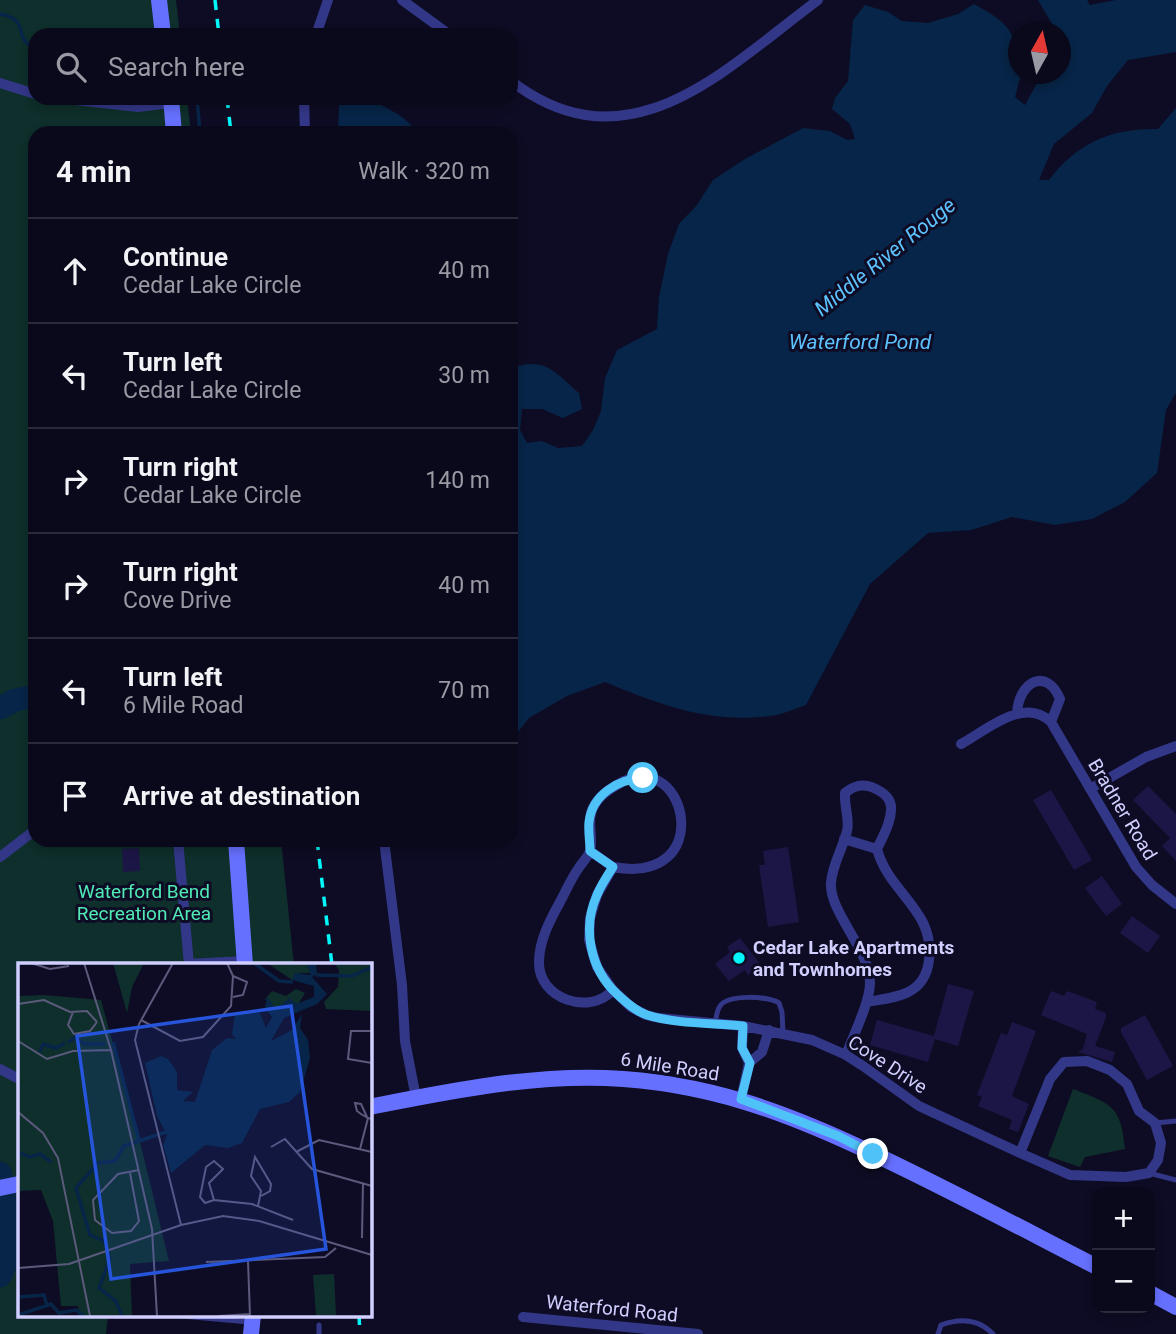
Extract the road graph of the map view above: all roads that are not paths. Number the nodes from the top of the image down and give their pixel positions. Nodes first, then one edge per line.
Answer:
1 (159, 0) edge
2 (328, 0) edge
3 (402, 0) edge
4 (818, 0) edge
5 (162, 28) edge
6 (318, 28) edge
7 (440, 28) edge
8 (0, 83) edge
9 (518, 87) edge
10 (28, 92) edge
11 (120, 105) edge
12 (149, 105) edge
13 (171, 105) edge
14 (304, 105) edge
15 (173, 126) edge
16 (305, 126) edge
17 (1017, 713) junction
18 (1051, 722) junction
19 (961, 744) dead end
20 (1176, 746) edge
21 (1090, 789) junction
22 (28, 835) edge
23 (844, 839) junction
24 (179, 847) edge
25 (237, 847) edge
26 (385, 847) edge
27 (877, 849) junction
28 (590, 851) junction
29 (0, 857) edge
30 (613, 867) junction
31 (1176, 904) edge
32 (189, 963) edge
33 (245, 963) edge
34 (613, 990) junction
35 (867, 1002) junction
36 (715, 1023) junction
37 (743, 1026) junction
38 (769, 1030) junction
39 (783, 1033) junction
40 (846, 1055) junction
41 (750, 1063) junction
42 (0, 1069) edge
43 (18, 1078) edge
44 (416, 1098) junction
45 (741, 1099) junction
46 (371, 1107) edge
47 (1176, 1121) edge
48 (1154, 1123) junction
49 (1020, 1153) junction
50 (1149, 1173) junction
51 (1176, 1180) edge
52 (18, 1184) edge
53 (0, 1188) edge
54 (1092, 1263) edge
55 (1155, 1296) edge
56 (1176, 1307) edge
57 (180, 1316) edge
58 (523, 1317) dead end
59 (252, 1324) edge
60 (319, 1325) dead end
61 (319, 1334) edge
62 (698, 1334) edge
63 (938, 1334) edge
64 (993, 1334) edge

1 - 5 street
2 - 6 street
3 - 7 street
4 - 9 street
8 - 10 street
11 - 12 street
13 - 15 street
14 - 16 street
17 - 18 street
17 - 18 street
17 - 19 street
18 - 21 street, Bradner Road
20 - 21 street
21 - 31 street, Bradner Road
22 - 29 street
23 - 27 street
23 - 27 street
23 - 35 street
24 - 32 street
25 - 33 street
26 - 44 street
27 - 35 street
28 - 30 street
28 - 30 street
28 - 34 street
30 - 34 street, Cove Drive
34 - 36 street, Cove Drive
35 - 40 street
36 - 37 street, Cove Drive
36 - 39 lane
37 - 38 street, Cove Drive
37 - 41 street
38 - 39 street, Cove Drive
38 - 41 street
39 - 40 street, Cove Drive
40 - 49 street, Cove Drive
41 - 45 street
42 - 43 street
44 - 45 street, 6 Mile Road
44 - 46 street, 6 Mile Road
45 - 54 street, 6 Mile Road
47 - 48 lane
48 - 49 street
48 - 50 street
49 - 50 street, Cove Drive
50 - 51 lane
52 - 53 street
55 - 56 street
57 - 59 lane
58 - 62 street, Waterford Road
60 - 61 lane
63 - 64 lane

